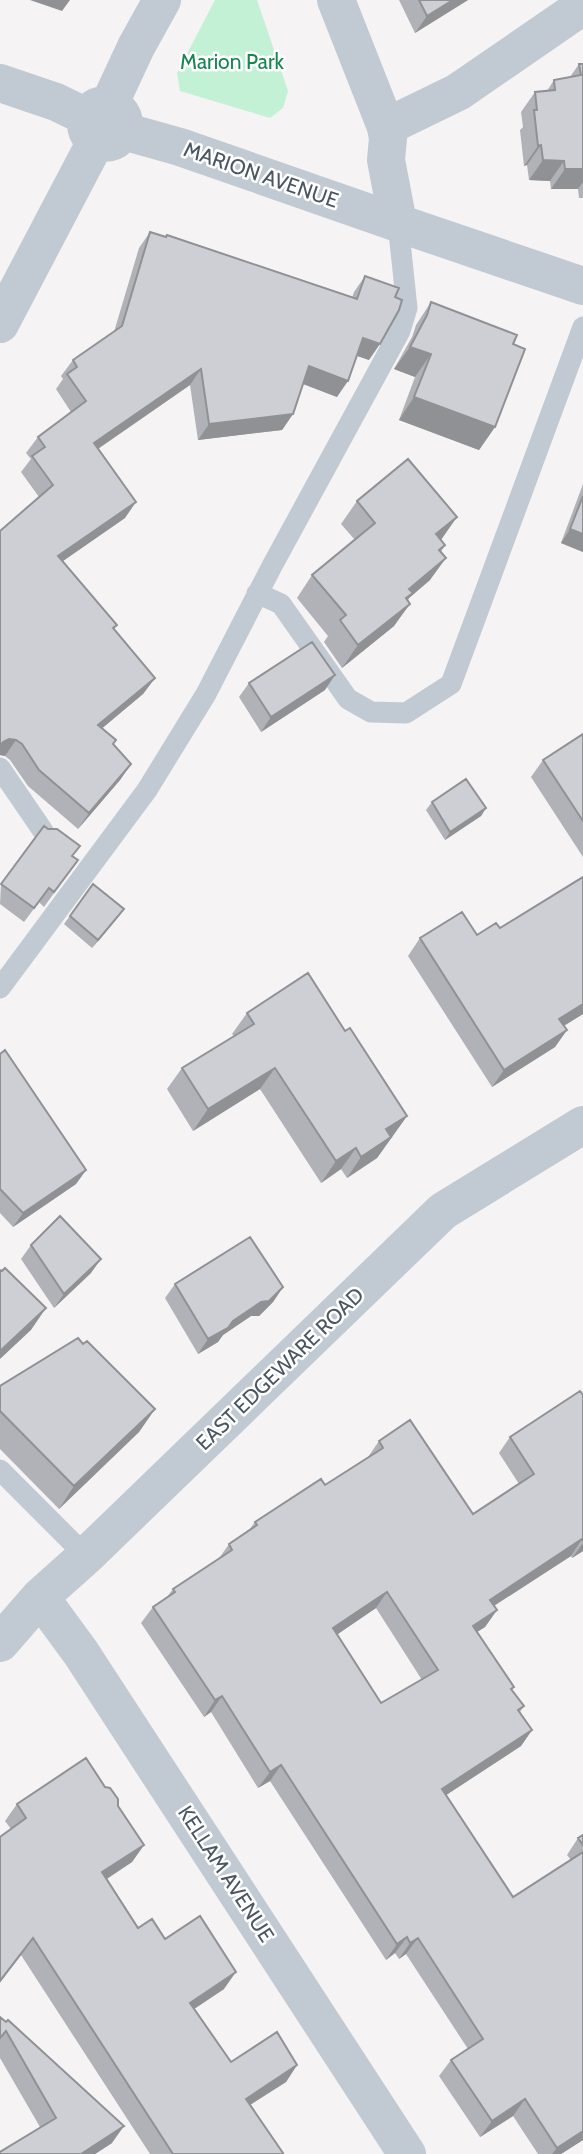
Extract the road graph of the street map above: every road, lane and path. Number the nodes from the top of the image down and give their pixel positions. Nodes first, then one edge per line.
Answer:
1 (162, 0) edge
2 (337, 0) edge
3 (583, 6) edge
4 (0, 83) edge
5 (104, 123) junction
6 (386, 127) junction
7 (398, 223) junction
8 (583, 286) edge
9 (0, 324) edge
10 (583, 327) edge
11 (257, 593) junction
12 (0, 768) edge
13 (43, 831) edge
14 (0, 988) edge
15 (580, 1133) edge
16 (0, 1470) edge
17 (86, 1556) junction
18 (40, 1597) junction
19 (0, 1643) edge
20 (407, 2154) edge

1 - 5 street
2 - 6 street
3 - 6 street
4 - 5 street, MARION AVENUE
5 - 7 street, MARION AVENUE
5 - 9 street
6 - 7 street
7 - 8 street, MARION AVENUE
7 - 11 lane
10 - 11 lane
11 - 14 lane
12 - 13 lane
15 - 17 street, EAST EDGEWARE ROAD
16 - 17 lane
17 - 18 street, EAST EDGEWARE ROAD
18 - 19 street, EAST EDGEWARE ROAD
18 - 20 street, KELLAM AVENUE

